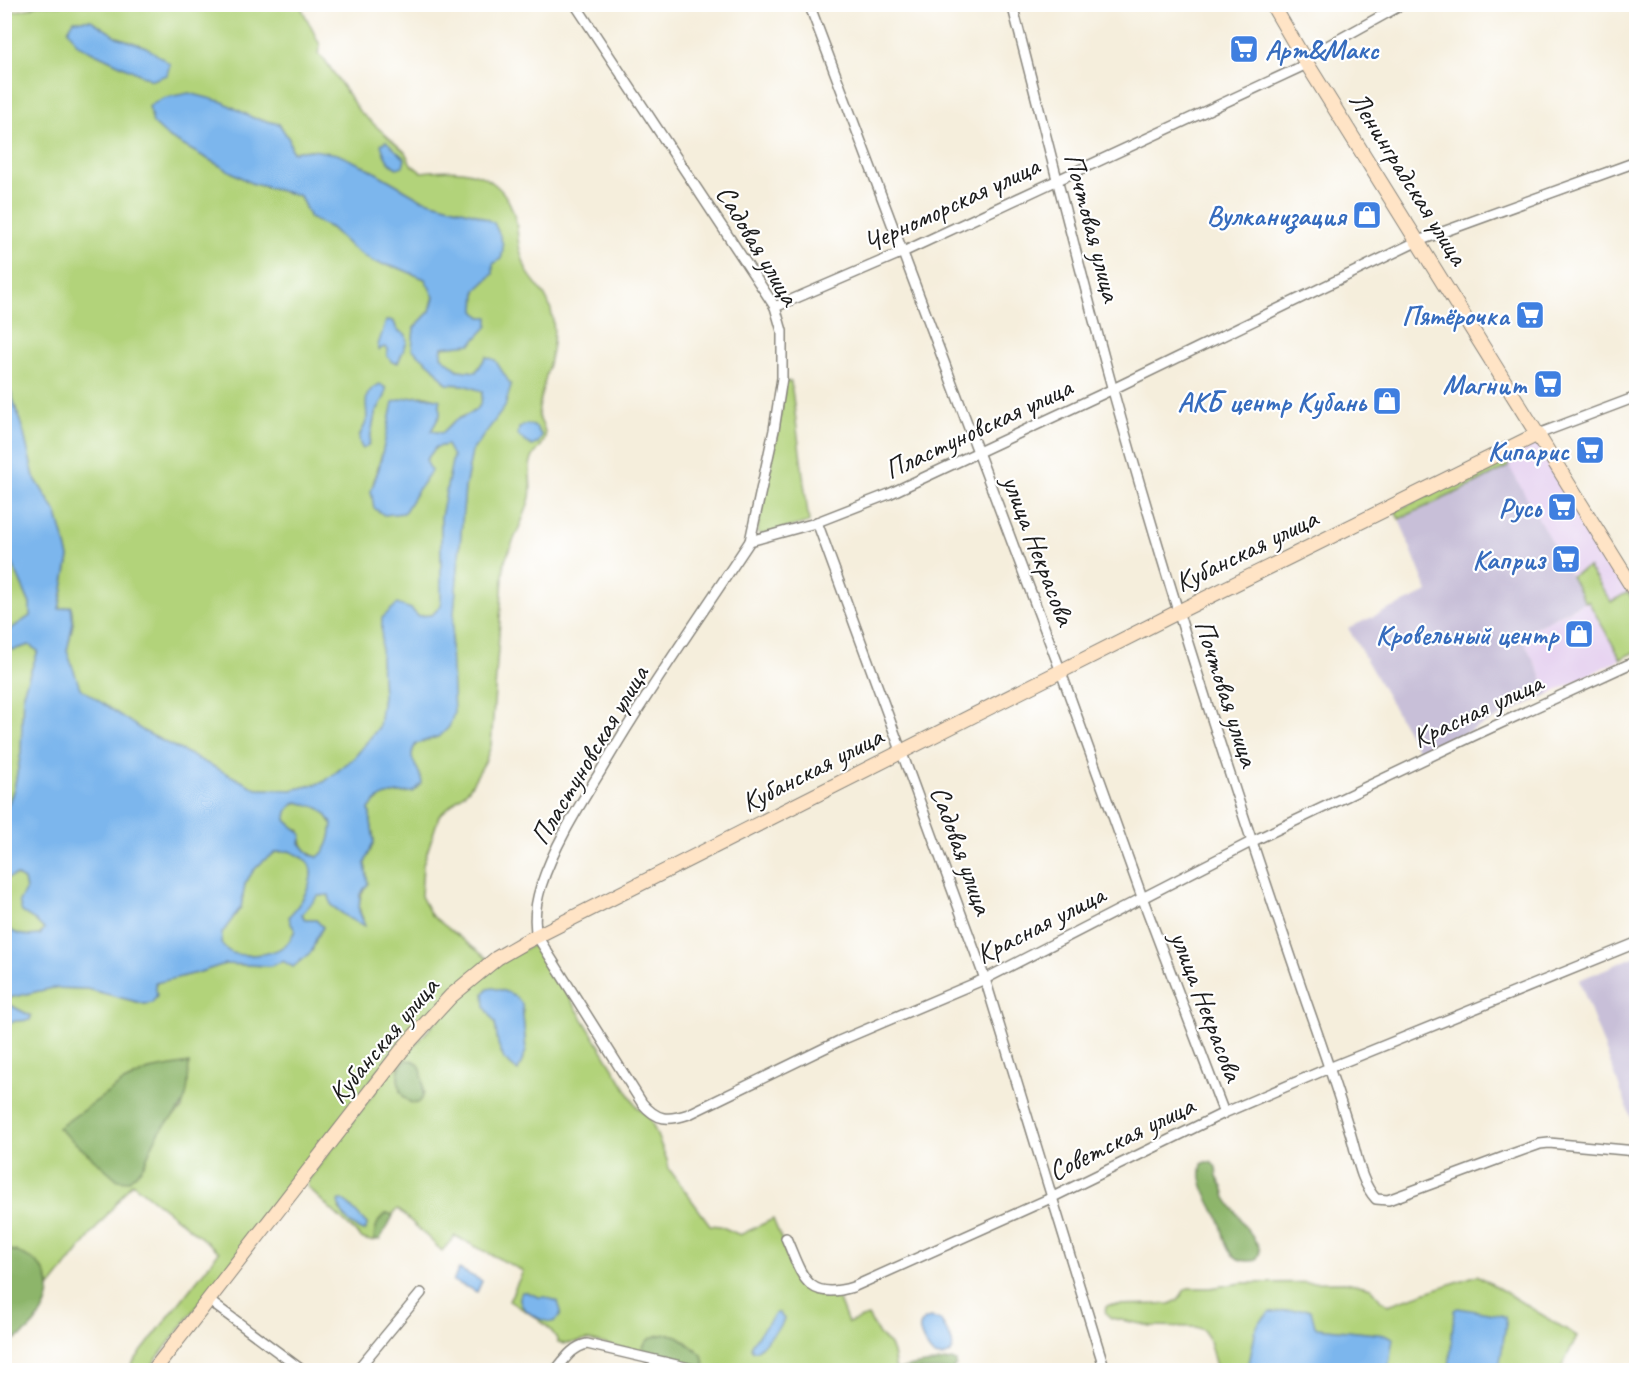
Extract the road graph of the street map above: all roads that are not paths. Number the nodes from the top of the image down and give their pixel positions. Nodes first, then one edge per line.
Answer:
1 (576, 4) edge
2 (809, 4) edge
3 (1012, 4) edge
4 (1272, 4) edge
5 (1403, 4) edge
6 (1305, 62) junction
7 (1636, 162) edge
8 (1057, 180) junction
9 (1418, 241) junction
10 (903, 252) junction
11 (775, 307) junction
12 (1113, 389) junction
13 (1636, 397) edge
14 (1539, 434) junction
15 (978, 453) junction
16 (817, 522) junction
17 (750, 541) junction
18 (1636, 593) edge
19 (1178, 612) junction
20 (1636, 661) edge
21 (1061, 672) junction
22 (902, 753) junction
23 (1251, 842) junction
24 (1142, 897) junction
25 (537, 936) junction
26 (1636, 944) edge
27 (985, 979) junction
28 (1329, 1068) junction
29 (1224, 1113) junction
30 (1636, 1151) edge
31 (1053, 1197) junction
32 (786, 1238) dead end
33 (421, 1293) dead end
34 (208, 1300) junction
35 (154, 1371) edge
36 (302, 1371) edge
37 (357, 1371) edge
38 (556, 1371) edge
39 (698, 1371) edge
40 (1105, 1371) edge

1 - 11 street, Садовая улица
2 - 10 street, улица Некрасова
3 - 8 street, Почтовая улица
4 - 6 street, Ленинградская улица
5 - 6 street, Черноморская улица
6 - 8 street, Черноморская улица
6 - 9 street, Ленинградская улица
7 - 9 street, Пластуновская улица
8 - 10 street, Черноморская улица
8 - 12 street, Почтовая улица
9 - 12 street, Пластуновская улица
9 - 14 street, Ленинградская улица
10 - 11 street, Черноморская улица
10 - 15 street, улица Некрасова
11 - 17 street, Садовая улица
12 - 15 street, Пластуновская улица
12 - 19 street, Почтовая улица
13 - 14 street, Кубанская улица
14 - 18 street, Ленинградская улица
14 - 19 street, Кубанская улица
15 - 16 street, Пластуновская улица
15 - 21 street, улица Некрасова
16 - 17 street, Пластуновская улица
16 - 22 street, Садовая улица
17 - 25 street, Пластуновская улица
19 - 21 street, Кубанская улица
19 - 23 street, Почтовая улица
20 - 23 street, Красная улица
21 - 22 street, Кубанская улица
21 - 24 street, улица Некрасова
22 - 25 street, Кубанская улица
22 - 27 street, Садовая улица
23 - 24 street, Красная улица
23 - 28 street, Почтовая улица
24 - 27 street, Красная улица
24 - 29 street, улица Некрасова
25 - 27 street, Красная улица
25 - 34 street, Кубанская улица
26 - 28 street, Советская улица
27 - 31 street, Садовая улица
28 - 29 street, Советская улица
28 - 30 street, Почтовая улица
29 - 31 street, Советская улица
31 - 32 street, Советская улица
31 - 40 street, Садовая улица
33 - 37 street
34 - 35 street, Кубанская улица
34 - 36 street
38 - 39 street

